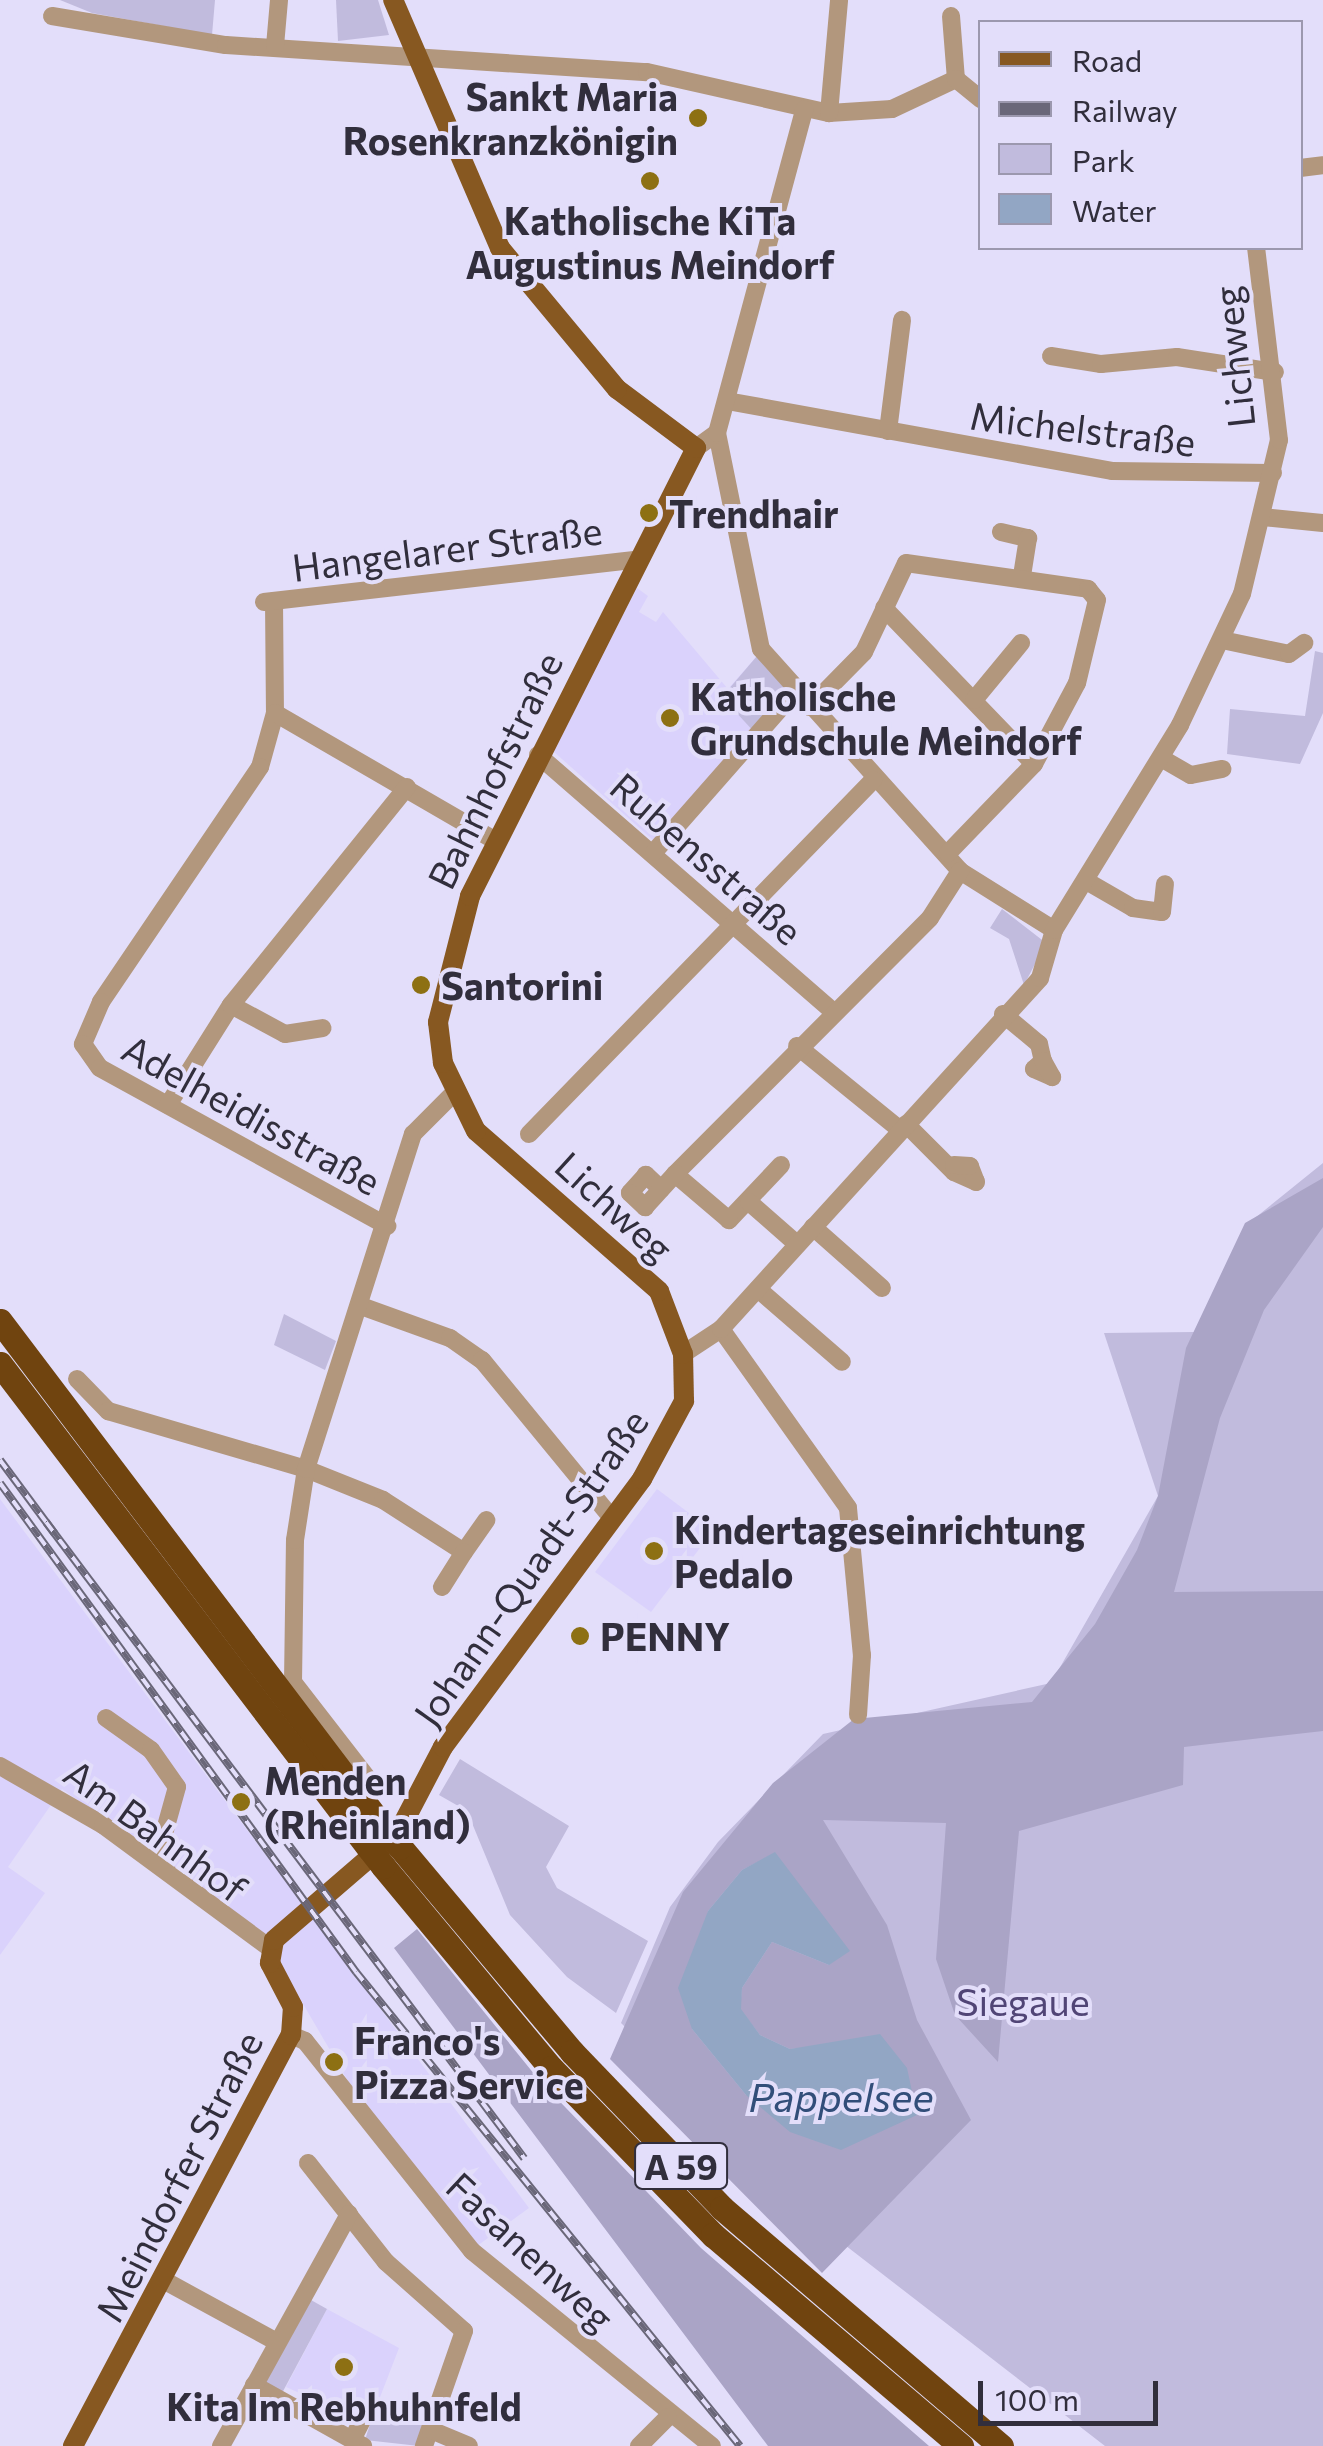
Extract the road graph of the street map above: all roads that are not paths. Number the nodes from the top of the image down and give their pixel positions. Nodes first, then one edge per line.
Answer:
1 (279, 0) edge
2 (393, 0) edge
3 (839, 0) edge
4 (52, 16) dead end
5 (951, 16) dead end
6 (275, 46) junction
7 (410, 51) junction
8 (956, 79) junction
9 (978, 97) edge
10 (804, 110) junction
11 (829, 113) junction
12 (1256, 250) edge
13 (902, 320) dead end
14 (1050, 356) dead end
15 (1275, 372) junction
16 (727, 401) junction
17 (888, 431) junction
18 (717, 433) junction
19 (696, 448) junction
20 (1273, 473) junction
21 (1263, 517) junction
22 (1323, 523) edge
23 (1002, 532) dead end
24 (639, 559) junction
25 (1022, 577) junction
26 (884, 608) junction
27 (1222, 640) junction
28 (1021, 643) dead end
29 (1304, 643) dead end
30 (793, 694) junction
31 (974, 700) junction
32 (810, 708) junction
33 (275, 712) junction
34 (538, 756) junction
35 (1161, 758) junction
36 (1034, 764) junction
37 (1222, 770) dead end
38 (873, 780) junction
39 (407, 786) junction
40 (496, 841) junction
41 (654, 852) junction
42 (948, 854) junction
43 (960, 871) junction
44 (1088, 882) junction
45 (1165, 884) dead end
46 (738, 926) junction
47 (1054, 930) junction
48 (231, 1005) junction
49 (832, 1011) junction
50 (1003, 1014) junction
51 (323, 1028) dead end
52 (797, 1046) junction
53 (1043, 1060) dead end
54 (454, 1093) junction
55 (168, 1105) junction
56 (902, 1126) junction
57 (529, 1134) dead end
58 (781, 1165) dead end
59 (954, 1165) dead end
60 (675, 1174) junction
61 (661, 1189) dead end
62 (750, 1202) junction
63 (386, 1226) junction
64 (813, 1227) junction
65 (797, 1244) junction
66 (758, 1288) junction
67 (882, 1288) dead end
68 (361, 1306) junction
69 (0, 1321) edge
70 (721, 1330) junction
71 (683, 1354) junction
72 (842, 1362) dead end
73 (0, 1364) edge
74 (77, 1379) dead end
75 (306, 1469) junction
76 (612, 1518) junction
77 (486, 1520) dead end
78 (464, 1552) junction
79 (442, 1588) dead end
80 (858, 1716) dead end
81 (106, 1718) dead end
82 (0, 1766) edge
83 (372, 1784) dead end
84 (384, 1848) junction
85 (156, 1862) junction
86 (270, 1949) junction
87 (291, 2035) junction
88 (308, 2163) dead end
89 (348, 2214) junction
90 (166, 2282) junction
91 (277, 2342) junction
92 (254, 2385) junction
93 (365, 2415) dead end
94 (668, 2417) junction
95 (427, 2438) edge
96 (357, 2443) edge
97 (73, 2446) edge
98 (221, 2446) edge
99 (468, 2446) edge
100 (639, 2446) edge
101 (712, 2446) edge
102 (962, 2446) edge
103 (1001, 2446) edge

1 - 6 street
2 - 7 main road
3 - 11 street
4 - 6 street
5 - 8 street
6 - 7 street
7 - 10 street
7 - 19 main road
8 - 9 street
8 - 11 street
10 - 11 street
10 - 16 street
12 - 15 street, Lichweg
13 - 17 street
14 - 15 street
15 - 20 street, Lichweg
16 - 17 street, Michelstraße
16 - 18 street
17 - 20 street, Michelstraße
18 - 19 street, Bahnhofstraße
18 - 30 street
19 - 24 main road, Bahnhofstraße
20 - 21 street, Lichweg
21 - 22 street
21 - 27 street, Lichweg
23 - 25 street
24 - 33 street, Hangelarer Straße
24 - 34 main road, Bahnhofstraße
25 - 26 street
25 - 36 street
26 - 31 street
26 - 32 street
27 - 29 street
27 - 35 street, Lichweg
28 - 31 street
30 - 32 street
30 - 41 street
31 - 36 street
32 - 38 street
33 - 39 street
33 - 55 street, Adelheidisstraße
34 - 40 main road, Bahnhofstraße
34 - 41 street, Rubensstraße
35 - 37 street
35 - 44 street, Lichweg
36 - 42 street
38 - 42 street
38 - 46 street
39 - 40 street
39 - 48 street
40 - 54 main road, Bahnhofstraße
41 - 46 street, Rubensstraße
42 - 43 street
43 - 47 street
43 - 49 street
44 - 45 street
44 - 47 street, Lichweg
46 - 49 street, Rubensstraße
46 - 57 street
47 - 50 street, Lichweg
48 - 51 street
48 - 55 street
49 - 52 street
50 - 53 street
50 - 56 street, Lichweg
52 - 56 street
52 - 60 street
54 - 63 street
54 - 71 main road, Lichweg
55 - 63 street, Adelheidisstraße
56 - 59 street
56 - 64 street, Lichweg
58 - 62 street
60 - 61 street
60 - 62 street
62 - 65 street
63 - 68 street
64 - 65 street, Lichweg
64 - 67 street
65 - 66 street, Lichweg
66 - 70 street, Lichweg
66 - 72 street
68 - 75 street
68 - 76 street
69 - 84 highway, A 59
70 - 71 street, Lichweg
70 - 80 street
71 - 76 main road, Johann-Quadt-Straße
73 - 84 highway, A 59
74 - 75 street
75 - 78 street
75 - 83 street
76 - 86 main road, Johann-Quadt-Straße
77 - 78 street
78 - 79 street
81 - 85 street
82 - 85 street, Am Bahnhof
84 - 102 highway, A 59
84 - 103 highway, A 59
85 - 86 street, Am Bahnhof
86 - 87 main road, Meindorfer Straße
87 - 90 main road, Meindorfer Straße
87 - 94 street, Fasanenweg
88 - 89 street
89 - 91 street
89 - 95 street
90 - 91 street
90 - 97 main road, Meindorfer Straße
91 - 92 street
92 - 96 street
92 - 98 street
93 - 96 street
94 - 100 street
94 - 101 street, Fasanenweg
95 - 99 street

